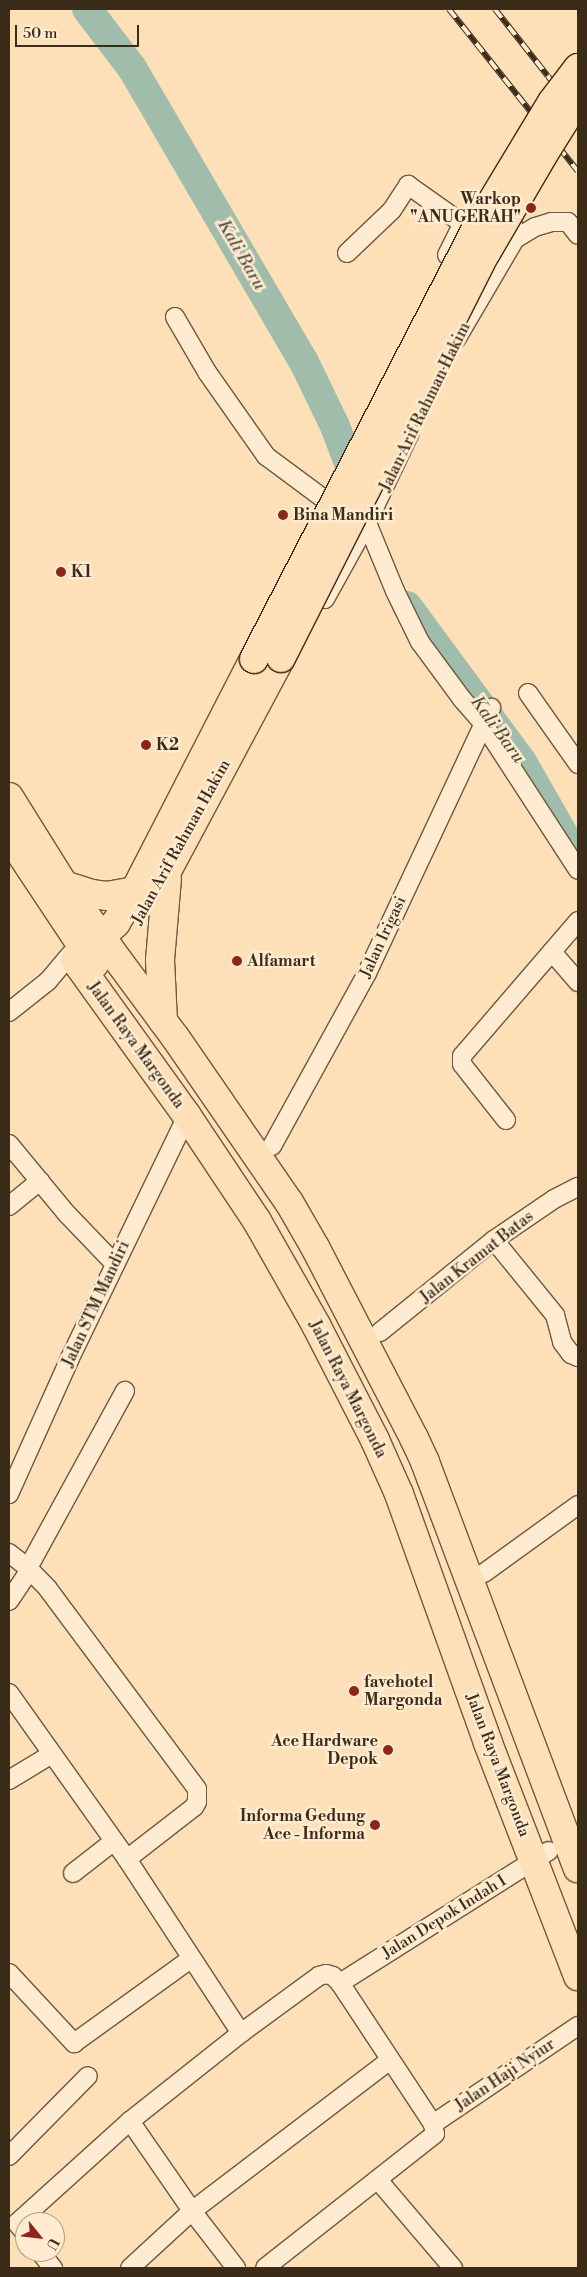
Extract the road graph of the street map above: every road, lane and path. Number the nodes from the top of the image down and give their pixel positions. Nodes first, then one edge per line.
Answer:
1 (578, 68) edge
2 (578, 99) edge
3 (462, 224) junction
4 (578, 235) edge
5 (515, 239) junction
6 (347, 252) dead end
7 (175, 317) dead end
8 (324, 499) junction
9 (367, 523) junction
10 (250, 692) junction
11 (528, 692) dead end
12 (486, 714) junction
13 (578, 764) edge
14 (9, 797) edge
15 (9, 836) edge
16 (9, 859) edge
17 (168, 870) junction
18 (578, 870) edge
19 (64, 885) junction
20 (135, 892) junction
21 (578, 922) edge
22 (552, 952) junction
23 (88, 955) junction
24 (578, 982) edge
25 (9, 1012) edge
26 (169, 1029) junction
27 (193, 1111) junction
28 (506, 1120) dead end
29 (9, 1144) edge
30 (272, 1146) junction
31 (40, 1182) junction
32 (578, 1187) edge
33 (9, 1206) edge
34 (494, 1240) junction
35 (323, 1245) junction
36 (115, 1264) junction
37 (380, 1332) junction
38 (578, 1356) edge
39 (125, 1391) dead end
40 (416, 1466) junction
41 (14, 1467) edge
42 (9, 1494) edge
43 (578, 1505) edge
44 (9, 1553) edge
45 (29, 1569) junction
46 (484, 1573) junction
47 (9, 1601) edge
48 (9, 1693) edge
49 (52, 1754) junction
50 (9, 1780) edge
51 (578, 1828) edge
52 (113, 1842) junction
53 (541, 1856) junction
54 (126, 1859) junction
55 (578, 1868) edge
56 (72, 1873) dead end
57 (578, 1926) edge
58 (192, 1958) junction
59 (9, 1972) edge
60 (578, 1976) edge
61 (340, 1984) junction
62 (578, 2026) edge
63 (241, 2033) junction
64 (390, 2061) junction
65 (88, 2076) dead end
66 (130, 2121) junction
67 (433, 2124) junction
68 (9, 2156) edge
69 (378, 2180) junction
70 (192, 2211) junction
71 (29, 2212) edge
72 (449, 2267) edge
73 (130, 2268) edge
74 (236, 2268) edge
75 (266, 2268) edge

1 - 10 main road, Jalan Arif Rahman Hakim, bridge
2 - 10 main road, Jalan Arif Rahman Hakim, bridge
3 - 5 street, Jalan Arif Rahman Hakim
3 - 6 street
3 - 8 street, Jalan Arif Rahman Hakim
4 - 5 street
5 - 9 street, Jalan Arif Rahman Hakim
7 - 8 street
8 - 10 street, Jalan Arif Rahman Hakim
9 - 10 street, Jalan Arif Rahman Hakim
9 - 12 street
10 - 17 main road, Jalan Arif Rahman Hakim
10 - 20 main road, Jalan Arif Rahman Hakim
11 - 13 street
12 - 18 street
12 - 30 street, Jalan Irigasi
14 - 19 main road, Jalan Raya Margonda
15 - 23 main road, Jalan Raya Margonda
16 - 23 main road, Jalan Raya Margonda
17 - 23 main road, Jalan Arif Rahman Hakim
17 - 26 main road
19 - 20 main road
19 - 23 main road, Jalan Raya Margonda
20 - 23 main road, Jalan Arif Rahman Hakim
21 - 22 street
22 - 24 street
22 - 28 street
23 - 25 street
23 - 26 main road, Jalan Raya Margonda
23 - 27 main road, Jalan Raya Margonda
26 - 30 main road, Jalan Raya Margonda
26 - 35 main road, Jalan Raya Margonda
27 - 36 street, Jalan STM Mandiri
27 - 40 main road, Jalan Raya Margonda
29 - 31 street
30 - 35 main road, Jalan Raya Margonda
31 - 33 street
31 - 36 street
32 - 34 street, Jalan Kramat Batas
34 - 37 street, Jalan Kramat Batas
34 - 38 street
35 - 37 main road, Jalan Raya Margonda
35 - 40 main road, Jalan Raya Margonda
36 - 41 street, Jalan STM Mandiri
37 - 40 main road, Jalan Raya Margonda
39 - 45 street
40 - 46 main road, Jalan Raya Margonda
40 - 53 main road, Jalan Raya Margonda
40 - 55 main road, Jalan Raya Margonda
41 - 42 street, Jalan STM Mandiri
43 - 46 street
44 - 45 street
45 - 47 street
45 - 54 street
46 - 51 main road, Jalan Raya Margonda
48 - 49 street
49 - 50 street
49 - 52 street
52 - 54 street
52 - 56 street
53 - 57 main road, Jalan Raya Margonda
53 - 60 main road, Jalan Raya Margonda
53 - 61 street, Jalan Depok Indah I
54 - 58 street
58 - 59 street
58 - 63 street
61 - 63 street
61 - 64 street
62 - 67 street, Jalan Haji Nyiur
63 - 66 street
64 - 67 street
64 - 70 street
65 - 68 street
66 - 70 street
66 - 71 street
67 - 69 street
69 - 72 street
69 - 75 street
70 - 73 street
70 - 74 street

